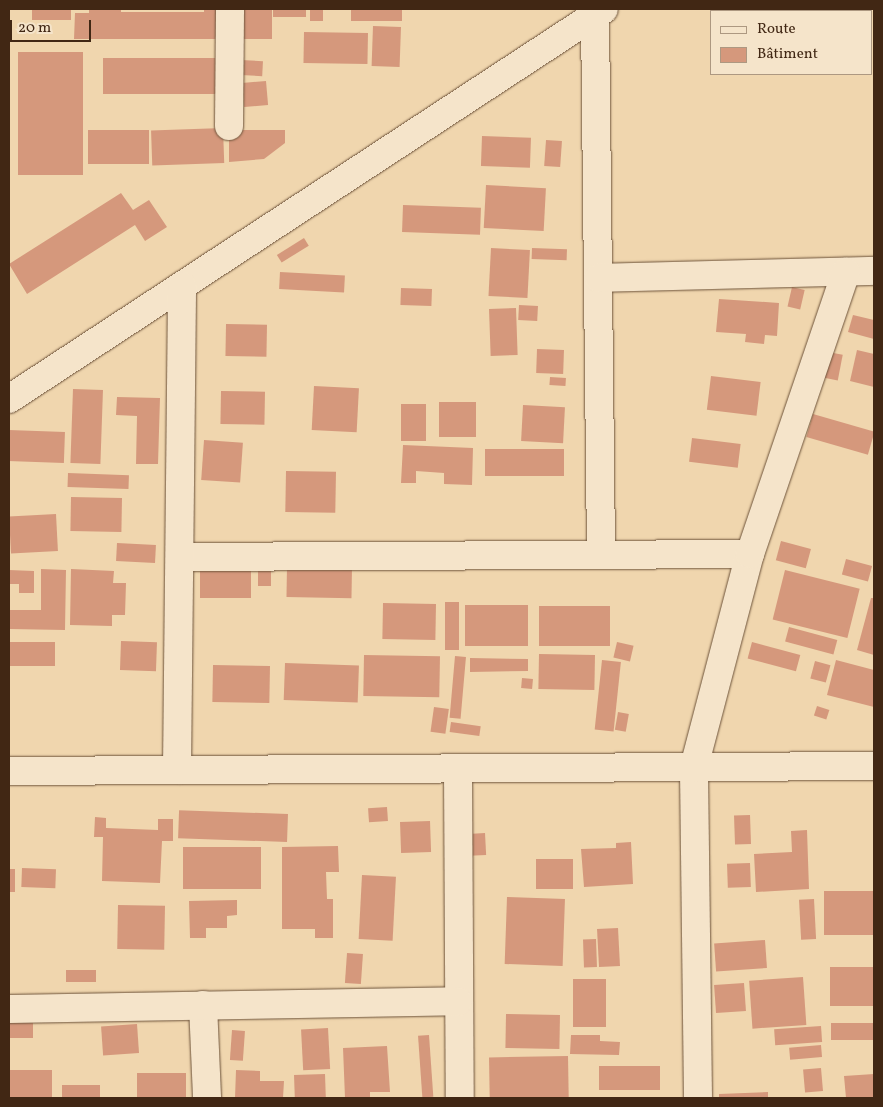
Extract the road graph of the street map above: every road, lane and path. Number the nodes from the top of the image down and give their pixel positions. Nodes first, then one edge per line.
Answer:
1 (230, 9) edge
2 (600, 12) edge
3 (229, 126) dead end
4 (874, 271) edge
5 (846, 272) junction
6 (599, 278) junction
7 (182, 286) junction
8 (9, 399) edge
9 (602, 554) junction
10 (750, 554) junction
11 (180, 557) junction
12 (874, 766) edge
13 (694, 767) junction
14 (458, 768) junction
15 (177, 770) junction
16 (9, 771) edge
17 (458, 1001) junction
18 (203, 1005) junction
19 (9, 1009) edge
20 (207, 1098) edge
21 (460, 1098) edge
22 (698, 1098) edge

1 - 3 street
2 - 6 street
2 - 7 street
4 - 5 street
5 - 6 street
5 - 10 street
6 - 9 street
7 - 8 street
7 - 11 street
9 - 10 street
9 - 11 street
10 - 13 street
11 - 15 street
12 - 13 street
13 - 14 street
13 - 22 street
14 - 15 street
14 - 17 street
15 - 16 street
17 - 18 street
17 - 21 street
18 - 19 street
18 - 20 street

